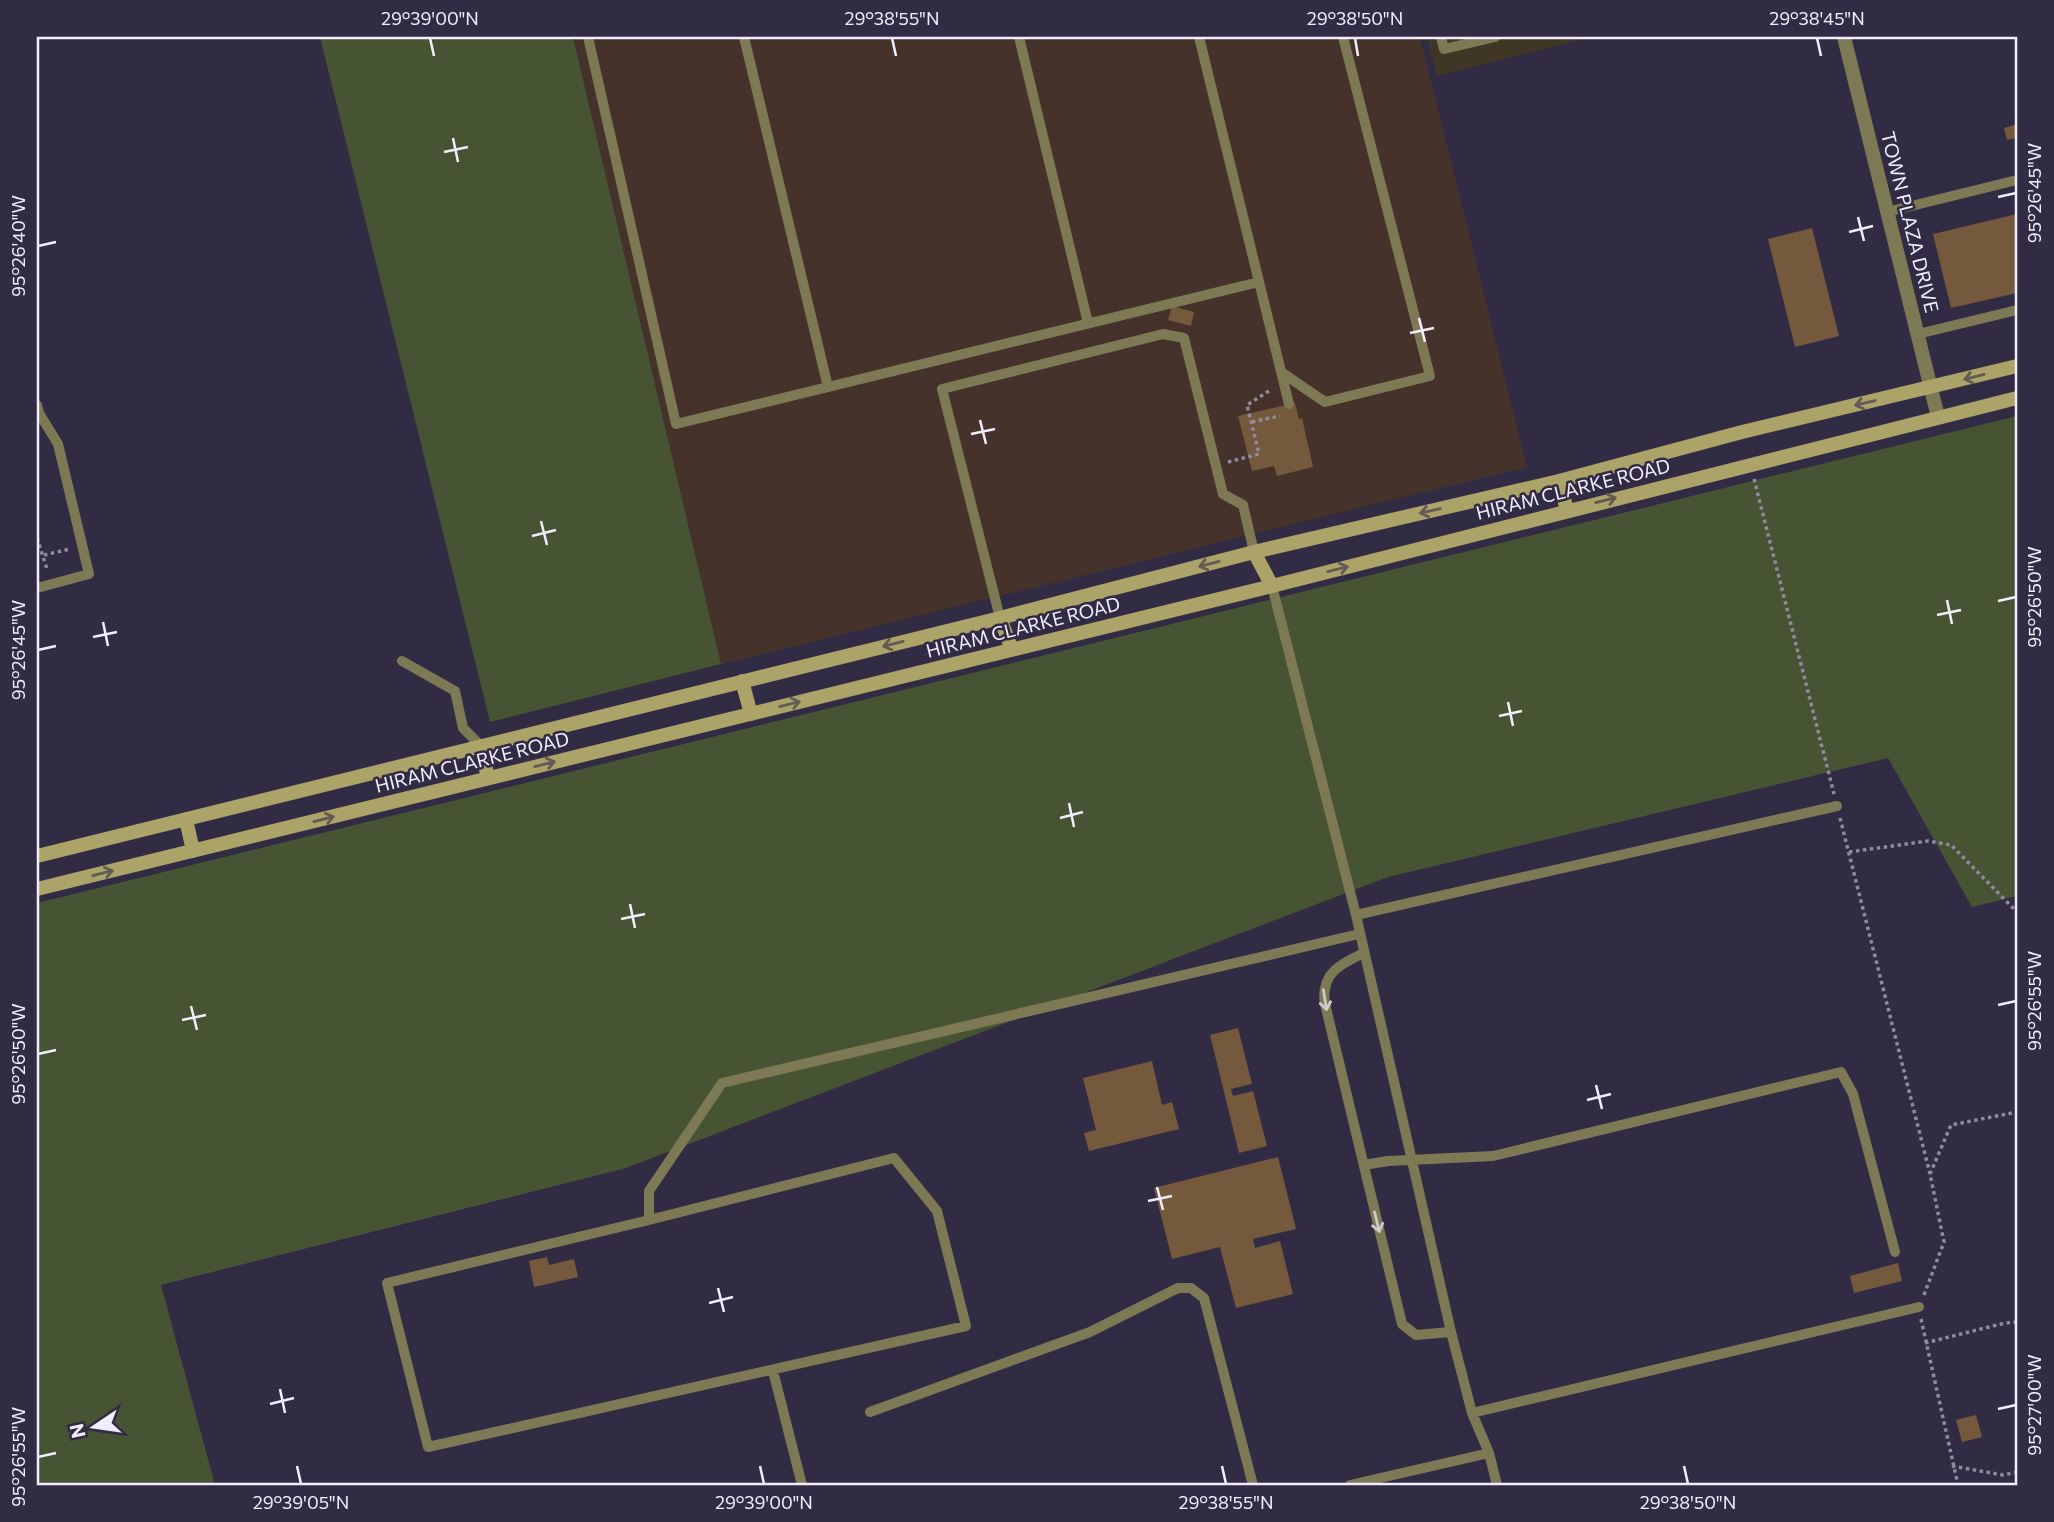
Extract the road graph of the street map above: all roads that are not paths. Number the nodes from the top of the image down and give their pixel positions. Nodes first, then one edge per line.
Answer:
1 (588, 37) edge
2 (744, 37) edge
3 (1019, 37) edge
4 (1199, 37) edge
5 (1343, 37) edge
6 (1441, 37) edge
7 (1496, 37) edge
8 (1844, 37) edge
9 (2017, 180) edge
10 (1887, 212) junction
11 (1259, 282) junction
12 (2017, 310) edge
13 (1088, 323) junction
14 (1918, 334) junction
15 (2017, 366) edge
16 (1282, 377) junction
17 (828, 387) junction
18 (1931, 388) junction
19 (2017, 398) edge
20 (1289, 404) road end
21 (37, 405) edge
22 (1938, 418) junction
23 (1559, 481) junction
24 (1567, 510) junction
25 (1254, 552) junction
26 (1272, 586) junction
27 (37, 588) edge
28 (1000, 618) junction
29 (1012, 650) junction
30 (402, 661) dead end
31 (742, 681) junction
32 (751, 714) junction
33 (481, 746) junction
34 (488, 778) junction
35 (1837, 806) dead end
36 (186, 819) junction
37 (194, 851) junction
38 (37, 856) edge
39 (37, 889) edge
40 (1356, 915) junction
41 (1359, 933) junction
42 (1364, 953) junction
43 (1412, 1161) junction
44 (1363, 1165) junction
45 (649, 1220) junction
46 (1895, 1252) dead end
47 (1919, 1307) road end
48 (1451, 1332) junction
49 (773, 1371) junction
50 (870, 1412) dead end
51 (1472, 1413) junction
52 (1489, 1453) junction
53 (802, 1485) edge
54 (1253, 1485) edge
55 (1350, 1485) edge
56 (1497, 1485) edge

1 - 17 lane
2 - 17 lane
3 - 13 lane
4 - 11 lane
5 - 16 lane
6 - 7 lane
8 - 10 street, TOWN PLAZA DRIVE
9 - 10 lane
10 - 14 street, TOWN PLAZA DRIVE
11 - 13 lane
11 - 16 lane
12 - 14 lane
13 - 17 lane
14 - 18 street, TOWN PLAZA DRIVE
15 -> 18 main road, HIRAM CLARKE ROAD
16 - 20 lane
18 - 22 street, TOWN PLAZA DRIVE
18 -> 23 main road, HIRAM CLARKE ROAD
19 - 22 main road, HIRAM CLARKE ROAD
21 - 27 lane
24 -> 22 main road, HIRAM CLARKE ROAD
23 - 24 main road
23 -> 25 main road, HIRAM CLARKE ROAD
26 -> 24 main road, HIRAM CLARKE ROAD
25 - 26 main road
25 -> 28 main road, HIRAM CLARKE ROAD
25 - 28 lane
26 - 29 main road, HIRAM CLARKE ROAD
26 - 40 lane
28 - 29 main road
28 -> 31 main road, HIRAM CLARKE ROAD
32 -> 29 main road, HIRAM CLARKE ROAD
30 - 33 lane
31 - 32 main road
31 - 33 main road, HIRAM CLARKE ROAD
34 -> 32 main road, HIRAM CLARKE ROAD
33 - 34 main road
33 - 36 main road, HIRAM CLARKE ROAD
37 -> 34 main road, HIRAM CLARKE ROAD
35 - 40 lane
36 - 37 main road
36 - 38 main road, HIRAM CLARKE ROAD
39 -> 37 main road, HIRAM CLARKE ROAD
40 - 41 lane
41 - 42 lane
41 - 45 lane
42 - 43 lane
42 -> 44 lane
43 - 44 lane
43 - 46 lane
43 - 48 lane
44 -> 48 lane
45 - 49 lane
45 - 49 lane
47 - 51 lane
48 - 51 lane
49 - 53 lane
50 - 54 lane
51 - 52 lane
52 - 55 lane
52 - 56 lane

